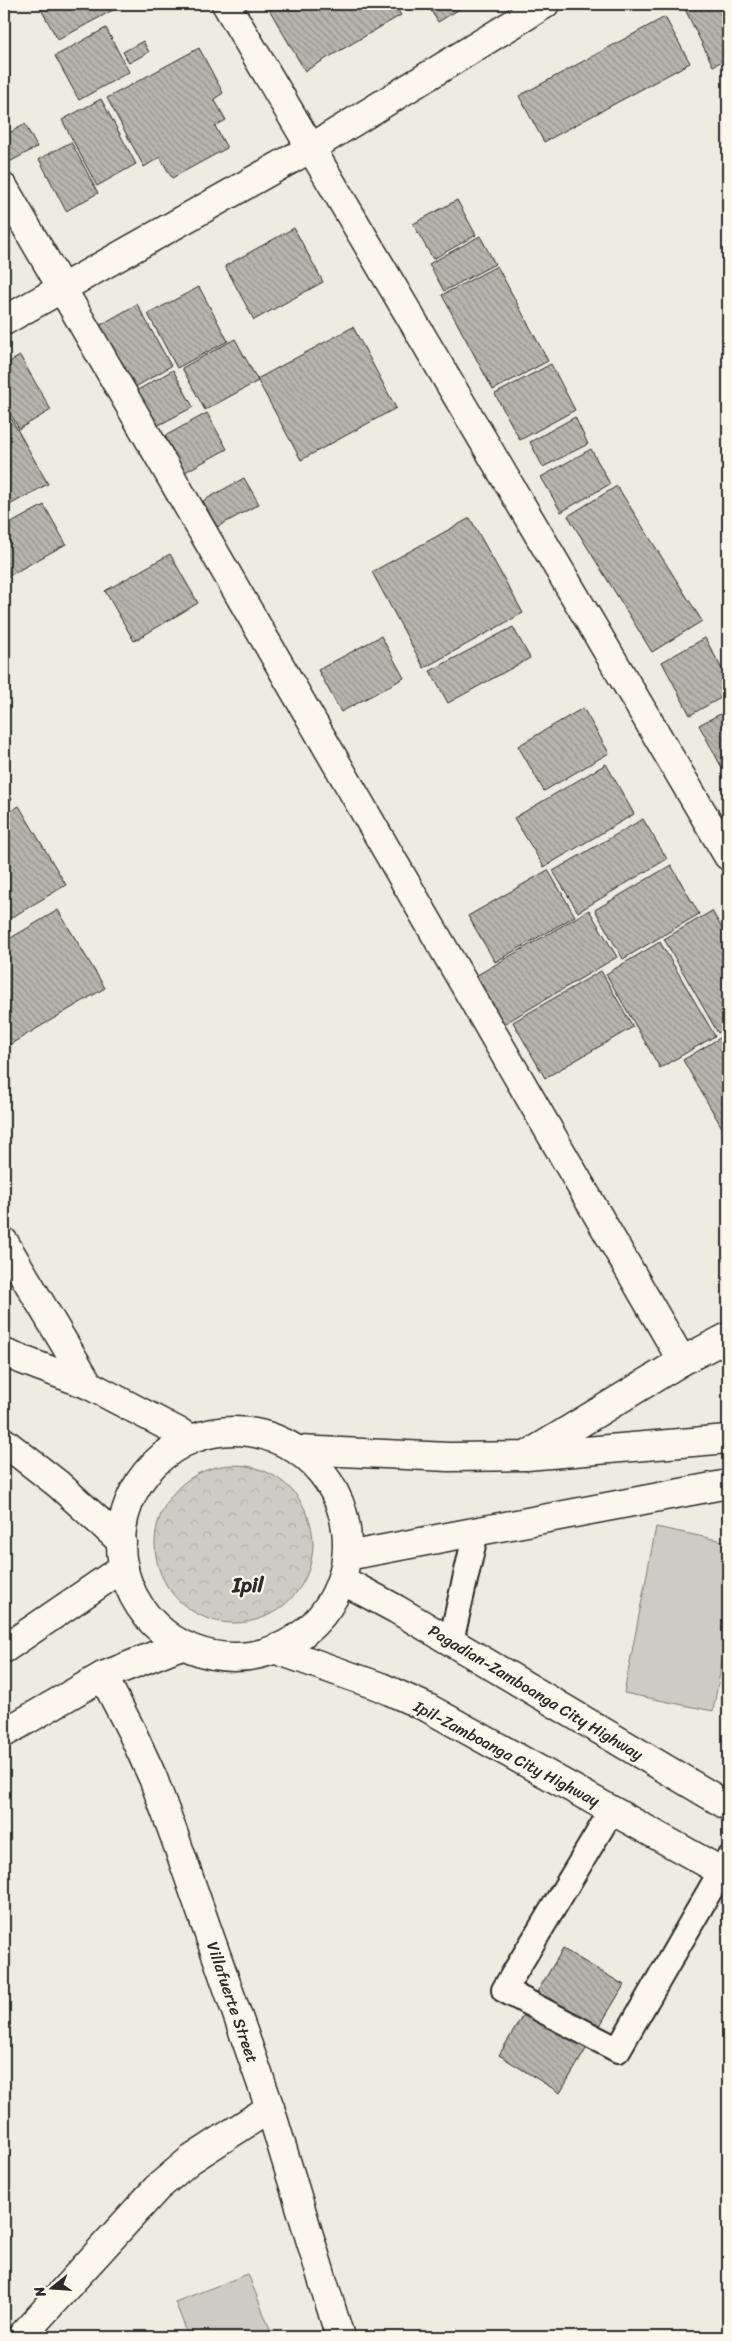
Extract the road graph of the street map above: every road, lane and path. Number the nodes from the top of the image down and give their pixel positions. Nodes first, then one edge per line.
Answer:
1 (226, 4) edge
2 (545, 4) edge
3 (311, 148) junction
4 (4, 188) edge
5 (62, 287) junction
6 (4, 322) edge
7 (728, 856) edge
8 (4, 1242) edge
9 (728, 1337) edge
10 (4, 1352) edge
11 (682, 1361) junction
12 (89, 1386) junction
13 (192, 1439) junction
14 (728, 1439) edge
15 (4, 1442) edge
16 (298, 1450) junction
17 (526, 1456) junction
18 (728, 1484) edge
19 (476, 1532) junction
20 (123, 1554) junction
21 (345, 1568) junction
22 (451, 1641) junction
23 (181, 1645) junction
24 (4, 1649) edge
25 (278, 1650) junction
26 (103, 1676) junction
27 (4, 1733) edge
28 (728, 1806) edge
29 (612, 1810) junction
30 (726, 1868) edge
31 (270, 2108) junction
32 (20, 2337) edge
33 (340, 2337) edge

1 - 3 street
2 - 3 street
3 - 5 street
3 - 7 street
4 - 5 street
5 - 6 street
5 - 11 street
8 - 12 street
9 - 11 street
10 - 12 street
11 - 17 street
12 - 13 street
13 - 16 street
13 - 20 street
14 - 17 street
15 - 20 street
16 - 17 street
16 - 21 street
18 - 19 street
19 - 21 street
19 - 22 lane
20 - 23 street
20 - 24 street
21 - 22 street, Pagadian-Zamboanga City Highway
21 - 25 street
22 - 28 street, Pagadian-Zamboanga City Highway
23 - 25 street
23 - 26 street
25 - 29 street, Ipil-Zamboanga City Highway
26 - 27 street
26 - 31 street, Villafuerte Street
29 - 30 street, Ipil-Zamboanga City Highway
29 - 30 lane
31 - 32 street
31 - 33 street, Villafuerte Street

